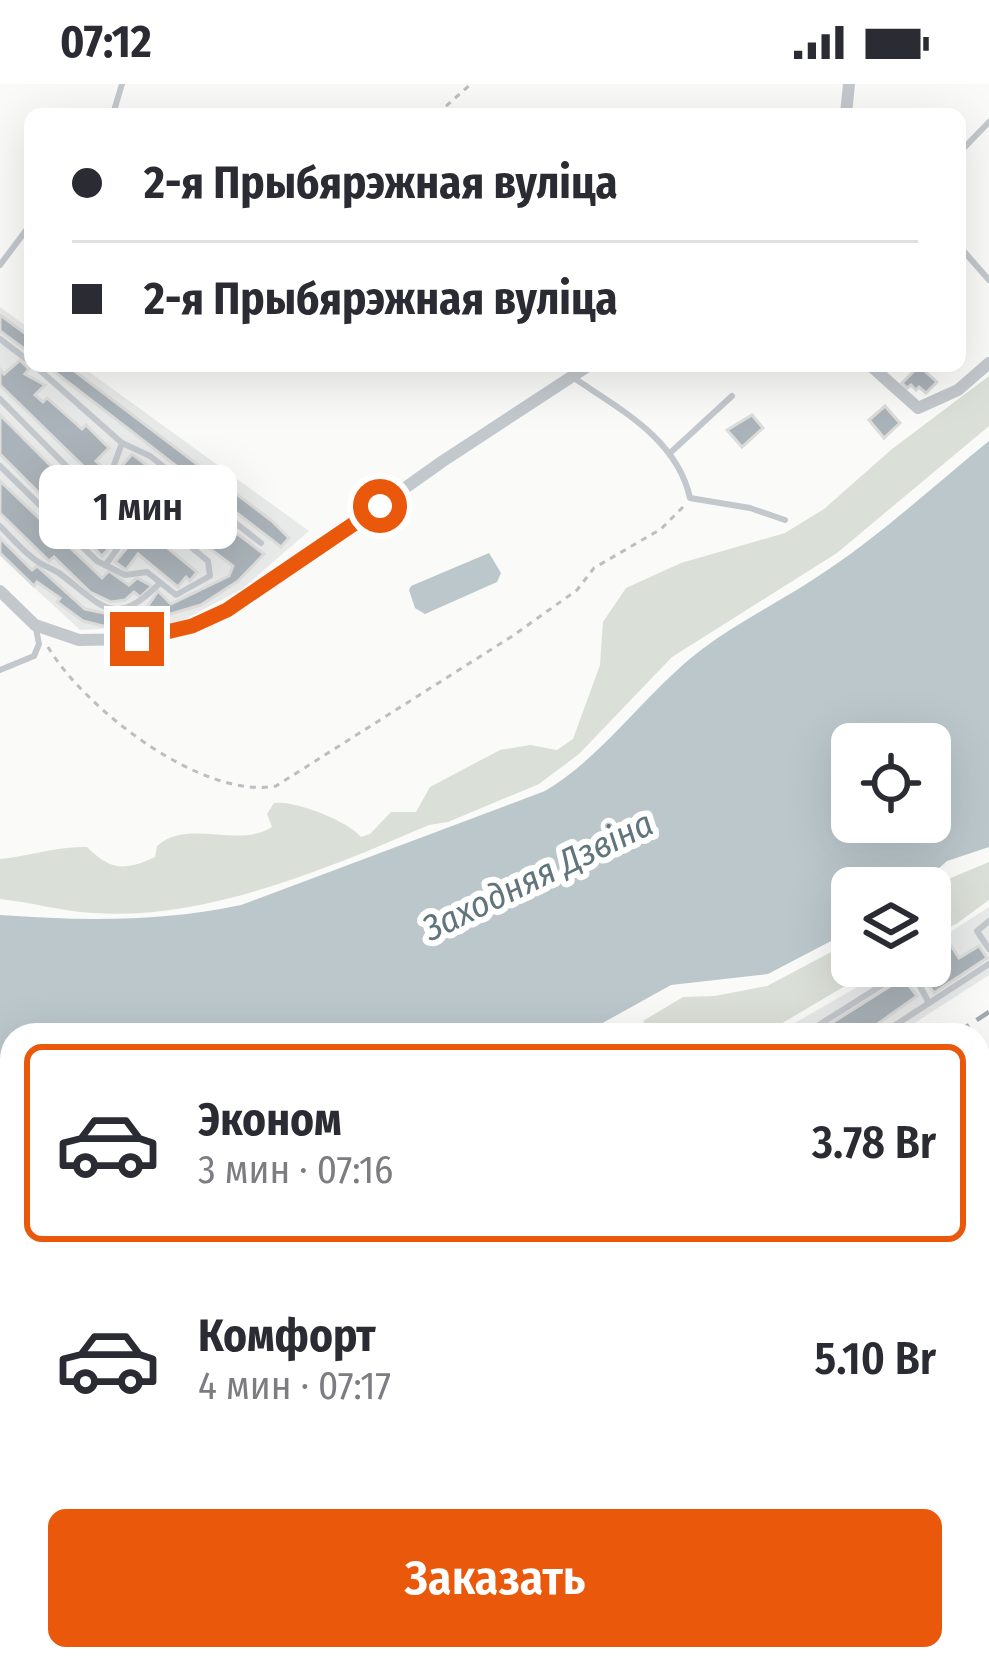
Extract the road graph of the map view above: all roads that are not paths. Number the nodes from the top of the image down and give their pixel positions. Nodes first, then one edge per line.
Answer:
1 (989, 122) edge
2 (966, 146) edge
3 (24, 233) edge
4 (966, 254) edge
5 (0, 265) edge
6 (989, 280) edge
7 (989, 363) edge
8 (42, 372) edge
9 (580, 372) edge
10 (878, 372) edge
11 (574, 377) junction
12 (732, 397) dead end
13 (0, 399) edge
14 (122, 442) junction
15 (670, 453) junction
16 (0, 466) edge
17 (106, 488) junction
18 (91, 491) junction
19 (143, 507) junction
20 (785, 520) dead end
21 (0, 526) edge
22 (127, 530) junction
23 (261, 543) dead end
24 (106, 566) junction
25 (160, 583) junction
26 (0, 591) edge
27 (35, 625) junction
28 (0, 670) edge
29 (989, 921) edge
30 (989, 950) edge
31 (989, 964) edge
32 (929, 1003) junction
33 (822, 1023) edge
34 (898, 1023) edge

1 - 2 lane
3 - 5 lane
4 - 6 lane
7 - 10 street
8 - 14 lane
9 - 11 street
11 - 15 lane
11 - 27 street
12 - 15 lane
13 - 18 lane
14 - 17 lane
14 - 23 lane
15 - 20 lane
16 - 24 lane
17 - 18 lane
17 - 19 lane
18 - 22 lane
19 - 22 lane
19 - 25 lane
21 - 25 lane
22 - 24 lane
24 - 25 lane
26 - 27 street
27 - 28 lane
29 - 30 lane
31 - 32 lane
32 - 33 lane
32 - 34 lane

